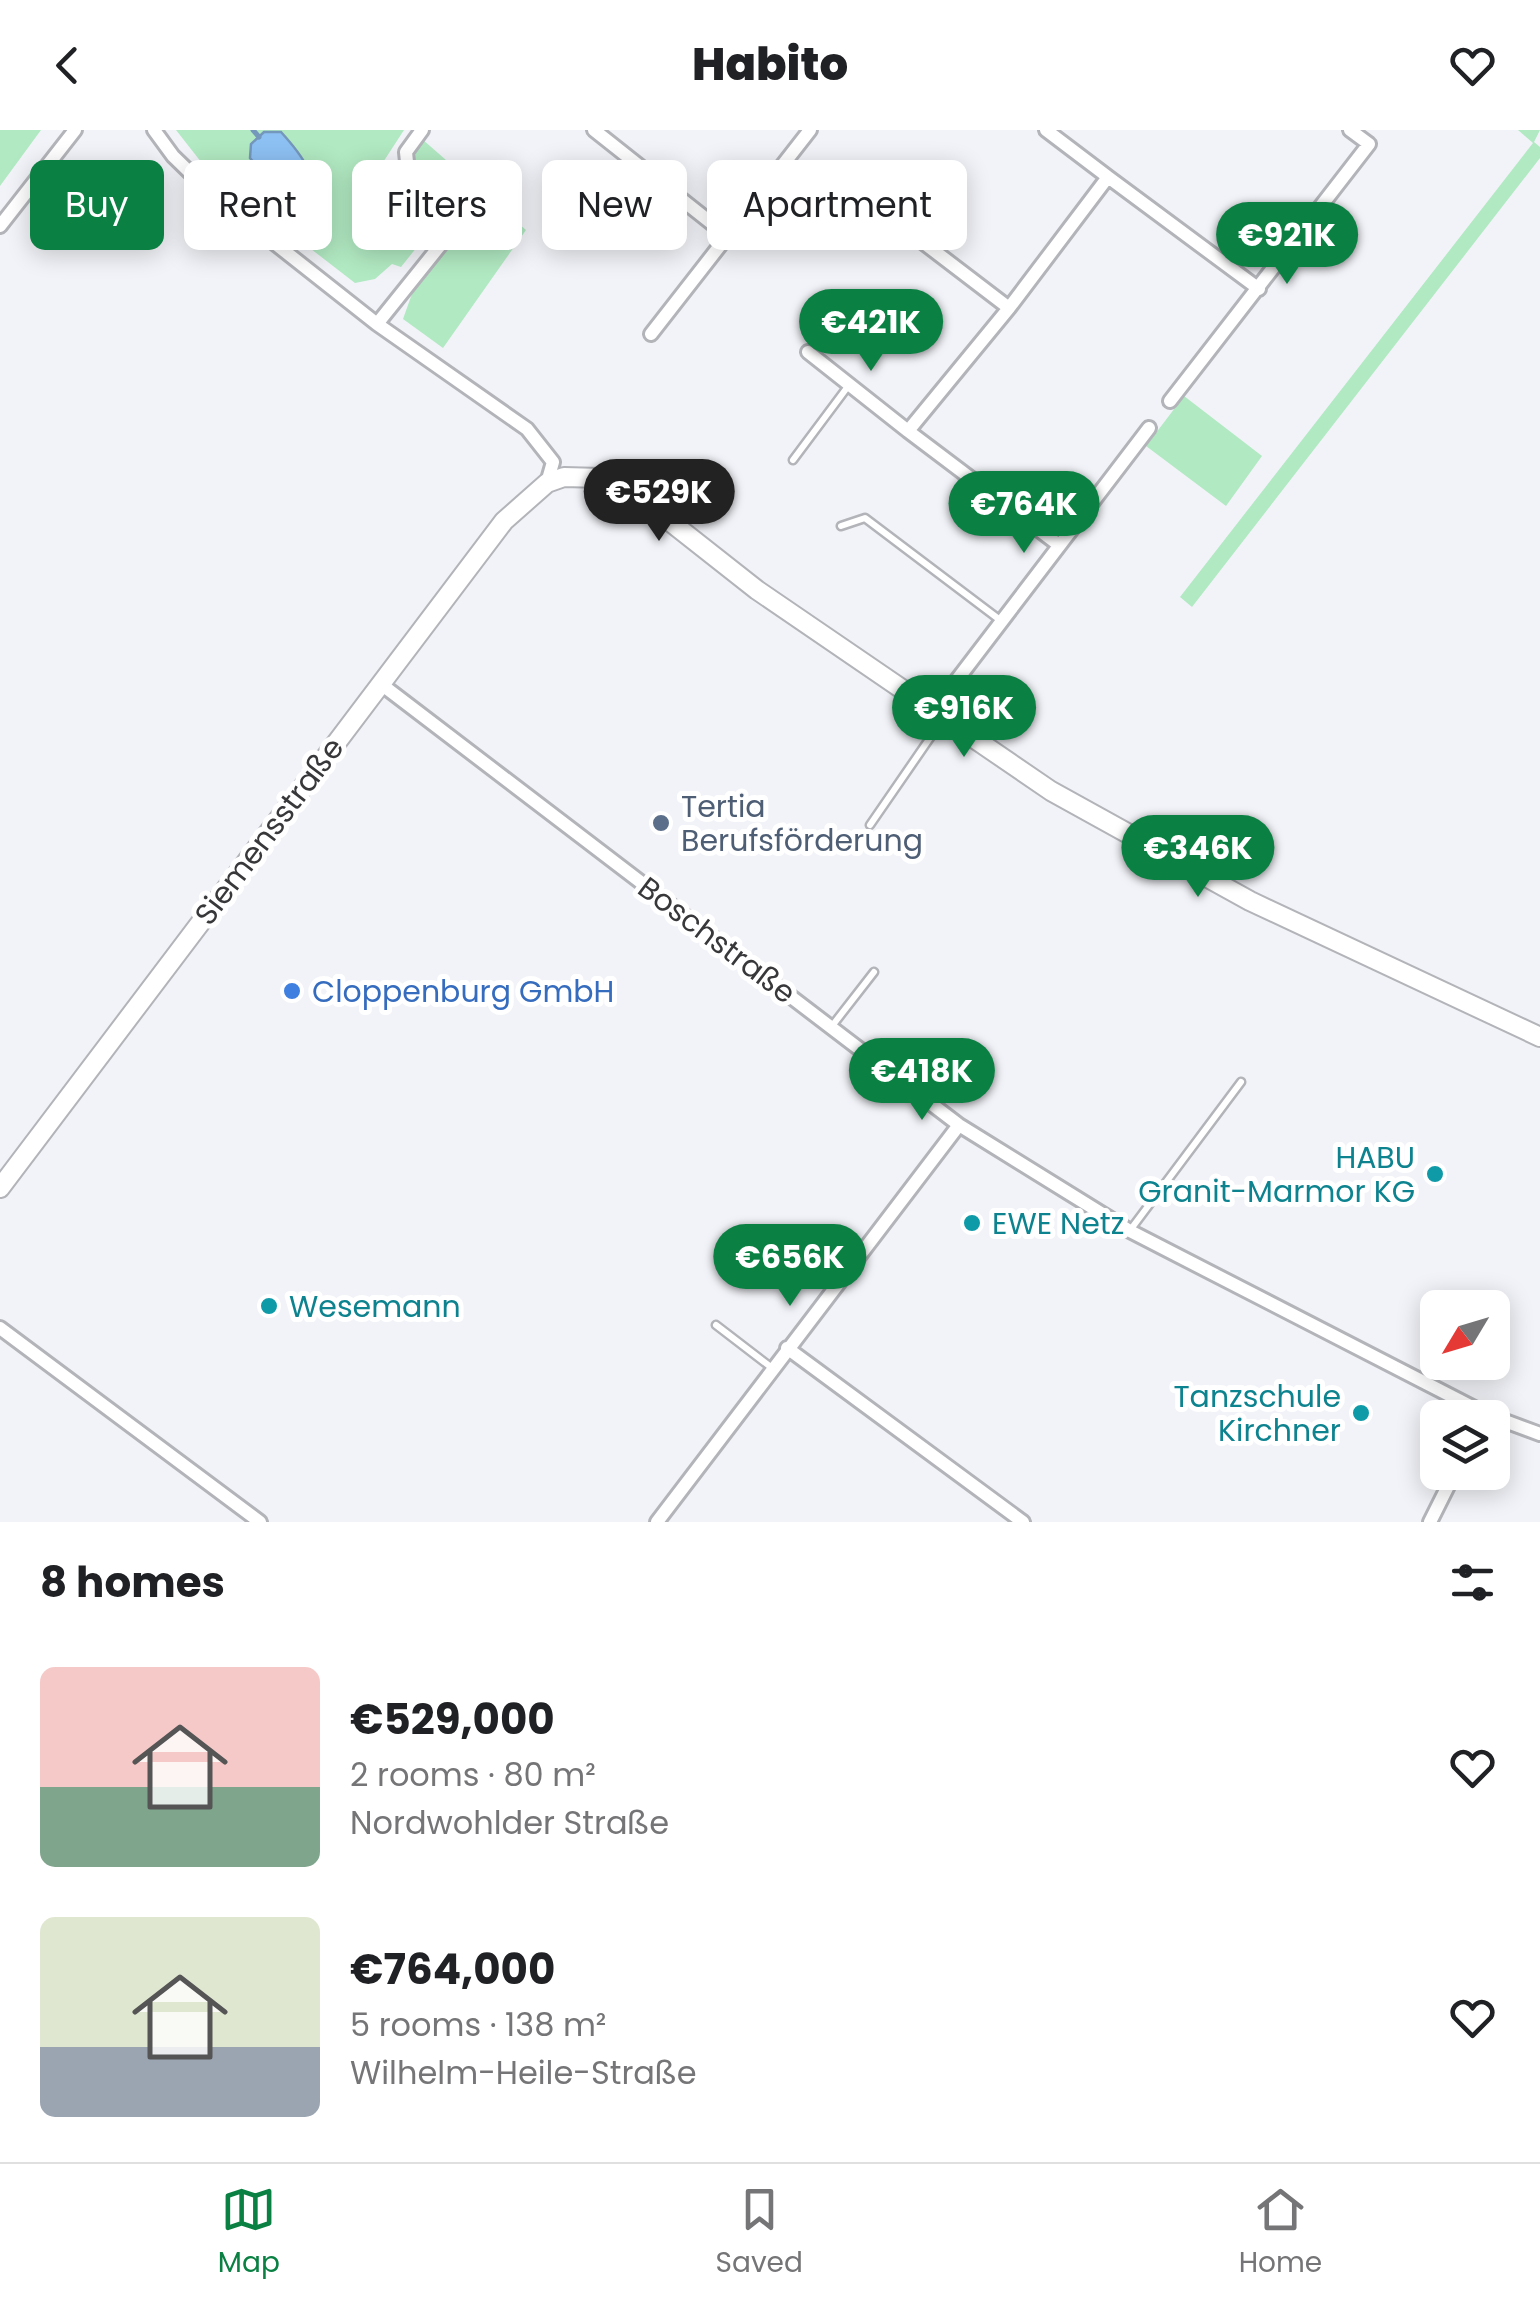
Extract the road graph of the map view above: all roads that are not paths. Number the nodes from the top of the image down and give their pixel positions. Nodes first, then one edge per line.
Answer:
1 (75, 130) edge
2 (154, 130) edge
3 (422, 130) edge
4 (594, 130) edge
5 (810, 130) edge
6 (1046, 130) edge
7 (1350, 130) edge
8 (787, 160) edge
9 (1108, 177) junction
10 (707, 220) edge
11 (2, 222) edge
12 (718, 250) edge
13 (933, 250) edge
14 (1259, 288) junction
15 (1009, 308) junction
16 (376, 324) junction
17 (651, 334) dead end
18 (808, 352) dead end
19 (850, 384) junction
20 (1170, 401) dead end
21 (1149, 428) dead end
22 (908, 430) junction
23 (793, 460) dead end
24 (547, 482) junction
25 (842, 526) dead end
26 (1059, 545) junction
27 (1001, 621) junction
28 (381, 684) junction
29 (939, 714) junction
30 (870, 826) dead end
31 (874, 972) dead end
32 (831, 1027) junction
33 (1540, 1037) edge
34 (1241, 1082) dead end
35 (959, 1124) junction
36 (0, 1188) edge
37 (1130, 1231) junction
38 (716, 1325) dead end
39 (0, 1328) edge
40 (786, 1348) junction
41 (772, 1368) junction
42 (1454, 1400) edge
43 (1510, 1424) edge
44 (1540, 1434) edge
45 (1446, 1490) edge
46 (260, 1522) edge
47 (657, 1522) edge
48 (1023, 1522) edge
49 (1430, 1522) edge

1 - 11 street
2 - 16 street
3 - 16 street
4 - 10 street
5 - 8 street
6 - 9 street
7 - 14 street
9 - 14 street
9 - 15 street
12 - 17 street
13 - 15 street
14 - 20 street
15 - 22 street
16 - 24 street
18 - 19 street
19 - 22 street
19 - 23 lane
21 - 26 street
22 - 26 street
24 - 28 main road, Siemensstraße
24 - 29 main road
25 - 27 lane
26 - 27 street
27 - 29 street
28 - 32 street, Boschstraße
28 - 36 main road, Siemensstraße
29 - 30 lane
29 - 33 main road
31 - 32 lane
32 - 35 street, Boschstraße
34 - 37 lane
35 - 37 street, Boschstraße
35 - 40 street
37 - 42 street, Boschstraße
38 - 41 lane
39 - 46 street
40 - 41 street
40 - 48 street
41 - 47 street
43 - 44 street, Boschstraße
45 - 49 street

